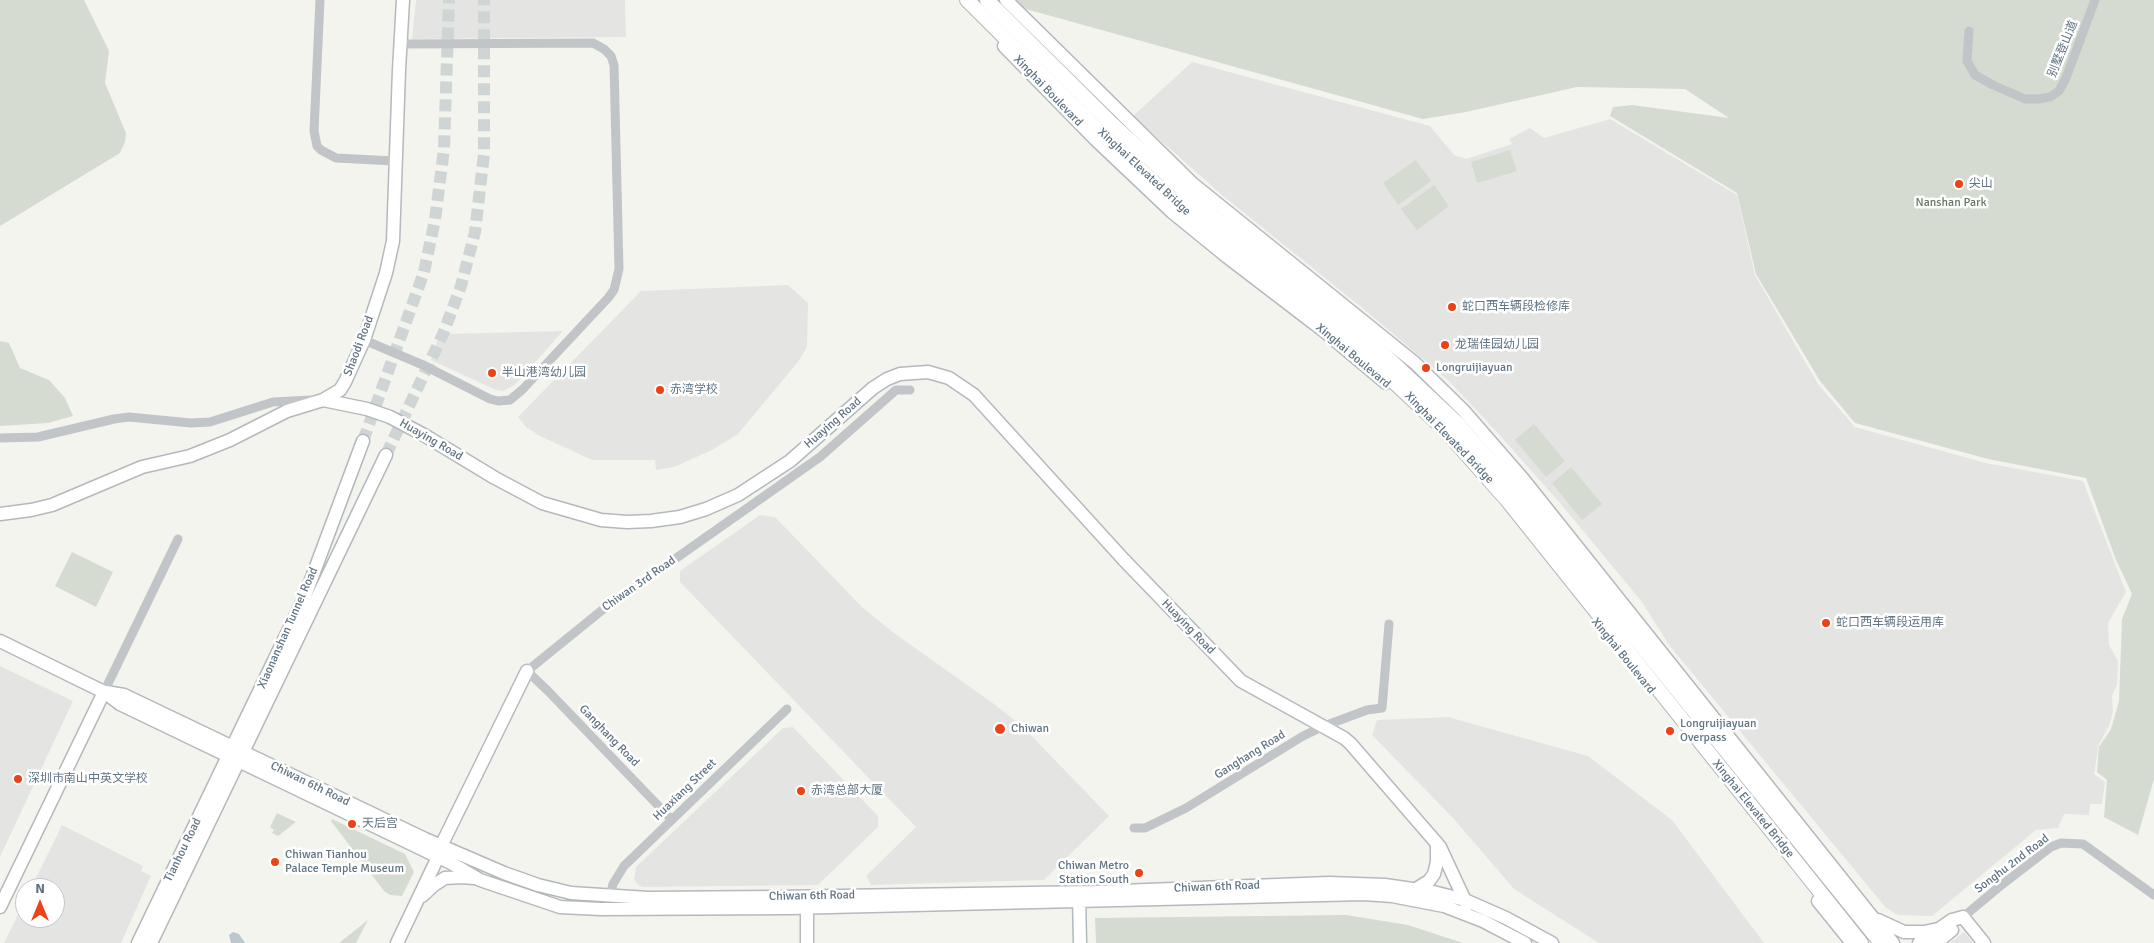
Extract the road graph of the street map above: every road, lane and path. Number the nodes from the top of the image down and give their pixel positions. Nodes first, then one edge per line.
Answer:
1 (320, 0) edge
2 (403, 0) edge
3 (959, 0) edge
4 (967, 0) edge
5 (987, 0) edge
6 (1006, 0) edge
7 (2095, 0) edge
8 (1969, 31) dead end
9 (400, 44) junction
10 (395, 161) junction
11 (364, 340) junction
12 (910, 390) dead end
13 (322, 400) junction
14 (0, 438) edge
15 (363, 441) tunnel mouth
16 (386, 455) tunnel mouth
17 (0, 514) edge
18 (178, 539) dead end
19 (1389, 624) dead end
20 (0, 641) edge
21 (527, 671) junction
22 (104, 692) junction
23 (787, 709) dead end
24 (1324, 726) junction
25 (236, 754) junction
26 (672, 820) junction
27 (1134, 828) dead end
28 (1437, 843) junction
29 (437, 853) junction
30 (480, 880) junction
31 (1416, 889) junction
32 (2154, 895) edge
33 (610, 896) junction
34 (1079, 897) junction
35 (1465, 900) junction
36 (417, 901) junction
37 (807, 902) junction
38 (0, 907) edge
39 (1870, 914) junction
40 (1472, 916) junction
41 (1964, 917) junction
42 (1942, 928) junction
43 (138, 943) edge
44 (151, 943) edge
45 (389, 943) edge
46 (397, 943) edge
47 (807, 943) edge
48 (1080, 943) edge
49 (1525, 943) edge
50 (1552, 943) edge
51 (1852, 943) edge
52 (1861, 943) edge
53 (1880, 943) edge
54 (1894, 943) edge
55 (1920, 943) edge
56 (1936, 943) edge
57 (1984, 943) edge

1 - 10 street
2 - 9 street, Shaodi Road
3 - 51 street, Xinghai Boulevard
4 - 52 main road, Xinghai Elevated Bridge
5 - 53 main road, Xinghai Elevated Bridge
6 - 39 street
7 - 8 street, 别墅登山道
9 - 10 street, Shaodi Road
9 - 11 street
10 - 11 street, Shaodi Road
11 - 13 street, Shaodi Road
12 - 21 street, Chiwan 3rd Road
13 - 14 street, Huaying Road
13 - 17 street, Shaodi Road
13 - 24 street, Huaying Road, bridge
15 - 25 street, Xiaonanshan Tunnel Road
16 - 25 street, Xiaonanshan Tunnel Road
18 - 22 street
19 - 24 street, Ganghang Road
20 - 22 street, Chiwan 6th Road
21 - 26 street, Ganghang Road
21 - 29 street, Chiwan 3rd Road
22 - 25 street, Chiwan 6th Road
22 - 38 street
23 - 26 street, Huaxiang Street
24 - 27 street, Ganghang Road
24 - 28 street, Huaying Road
25 - 29 street, Chiwan 6th Road
25 - 43 street, Tianhou Road
25 - 44 street, Tianhou Road
26 - 33 street, Huaxiang Street
28 - 31 street
28 - 35 street, Huaying Road
29 - 30 street, Chiwan 6th Road
29 - 33 street, Chiwan 6th Road
29 - 36 street, Chiwan 3rd Road
29 - 45 street, Chiwan 3rd Road
30 - 36 street
30 - 37 street, Chiwan 6th Road
31 - 34 street, Chiwan 6th Road
31 - 35 street, Chiwan 6th Road
32 - 41 street, Songhu 2nd Road
33 - 37 street, Chiwan 6th Road
34 - 37 street, Chiwan 6th Road
34 - 40 street, Chiwan 6th Road
34 - 48 street
35 - 40 street, Huaying Road
35 - 50 street, Chiwan 6th Road
36 - 46 street, Chiwan 3rd Road
37 - 47 street
39 - 42 street
39 - 54 street
40 - 49 street, Chiwan 6th Road
41 - 42 street
41 - 56 street
41 - 57 street
42 - 55 street

